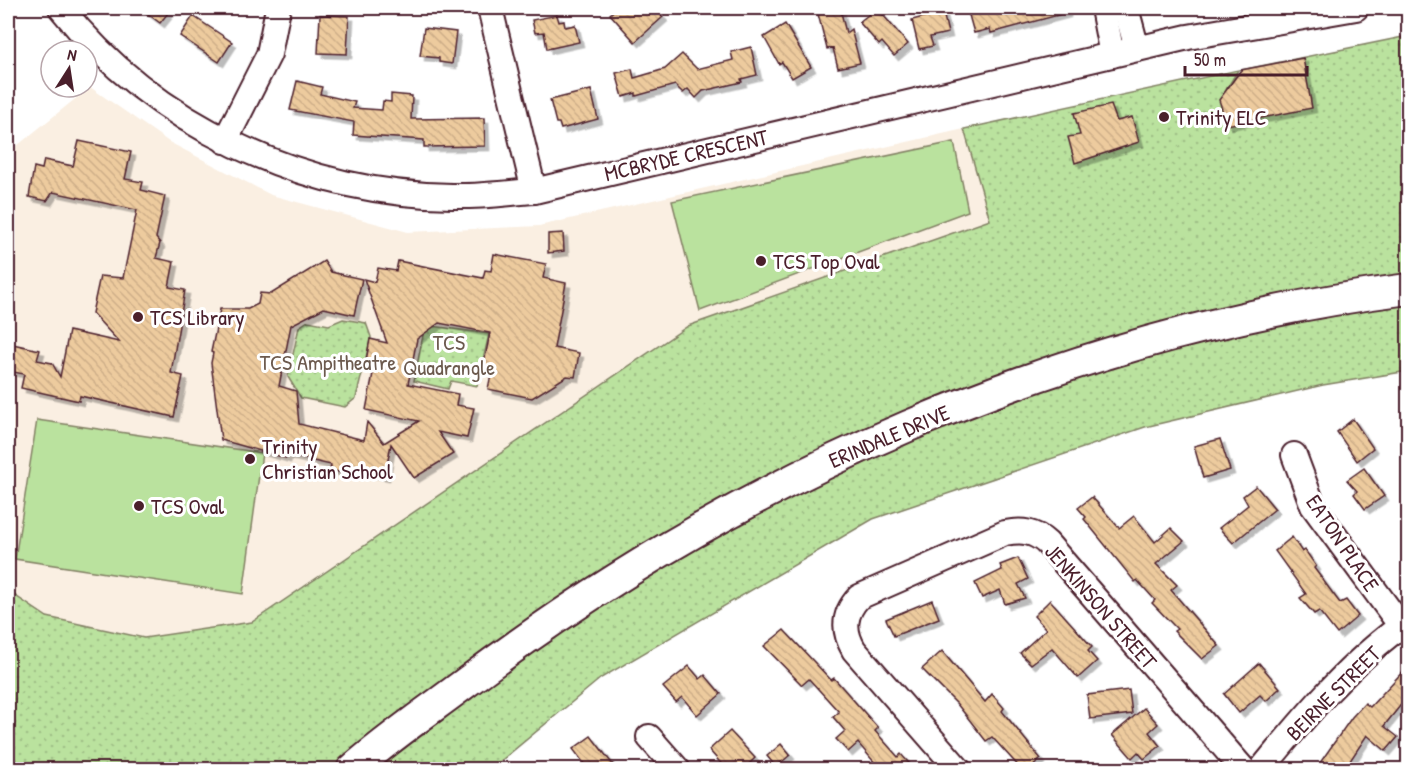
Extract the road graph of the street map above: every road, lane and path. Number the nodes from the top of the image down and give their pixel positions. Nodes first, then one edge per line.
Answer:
1 (61, 8) edge
2 (278, 8) edge
3 (490, 8) edge
4 (1103, 8) edge
5 (1126, 8) edge
6 (1356, 8) edge
7 (1137, 49) junction
8 (1112, 55) junction
9 (225, 141) junction
10 (534, 191) junction
11 (1408, 288) edge
12 (1294, 455) dead end
13 (1405, 624) edge
14 (425, 714) junction
15 (649, 737) dead end
16 (352, 770) edge
17 (371, 770) edge
18 (678, 770) edge
19 (958, 770) edge
20 (1244, 770) edge
21 (1262, 770) edge

1 - 9 street, MCBRYDE CRESCENT
2 - 9 street
3 - 10 street
4 - 8 street
5 - 7 street
6 - 7 street, MCBRYDE CRESCENT
7 - 8 street, MCBRYDE CRESCENT
8 - 10 street, MCBRYDE CRESCENT
9 - 10 street, MCBRYDE CRESCENT
11 - 14 main road, ERINDALE DRIVE
12 - 13 street, EATON PLACE
13 - 21 street, BEIRNE STREET
14 - 16 main road, ERINDALE DRIVE
14 - 17 main road, ERINDALE DRIVE
15 - 18 street
19 - 20 street, JENKINSON STREET

